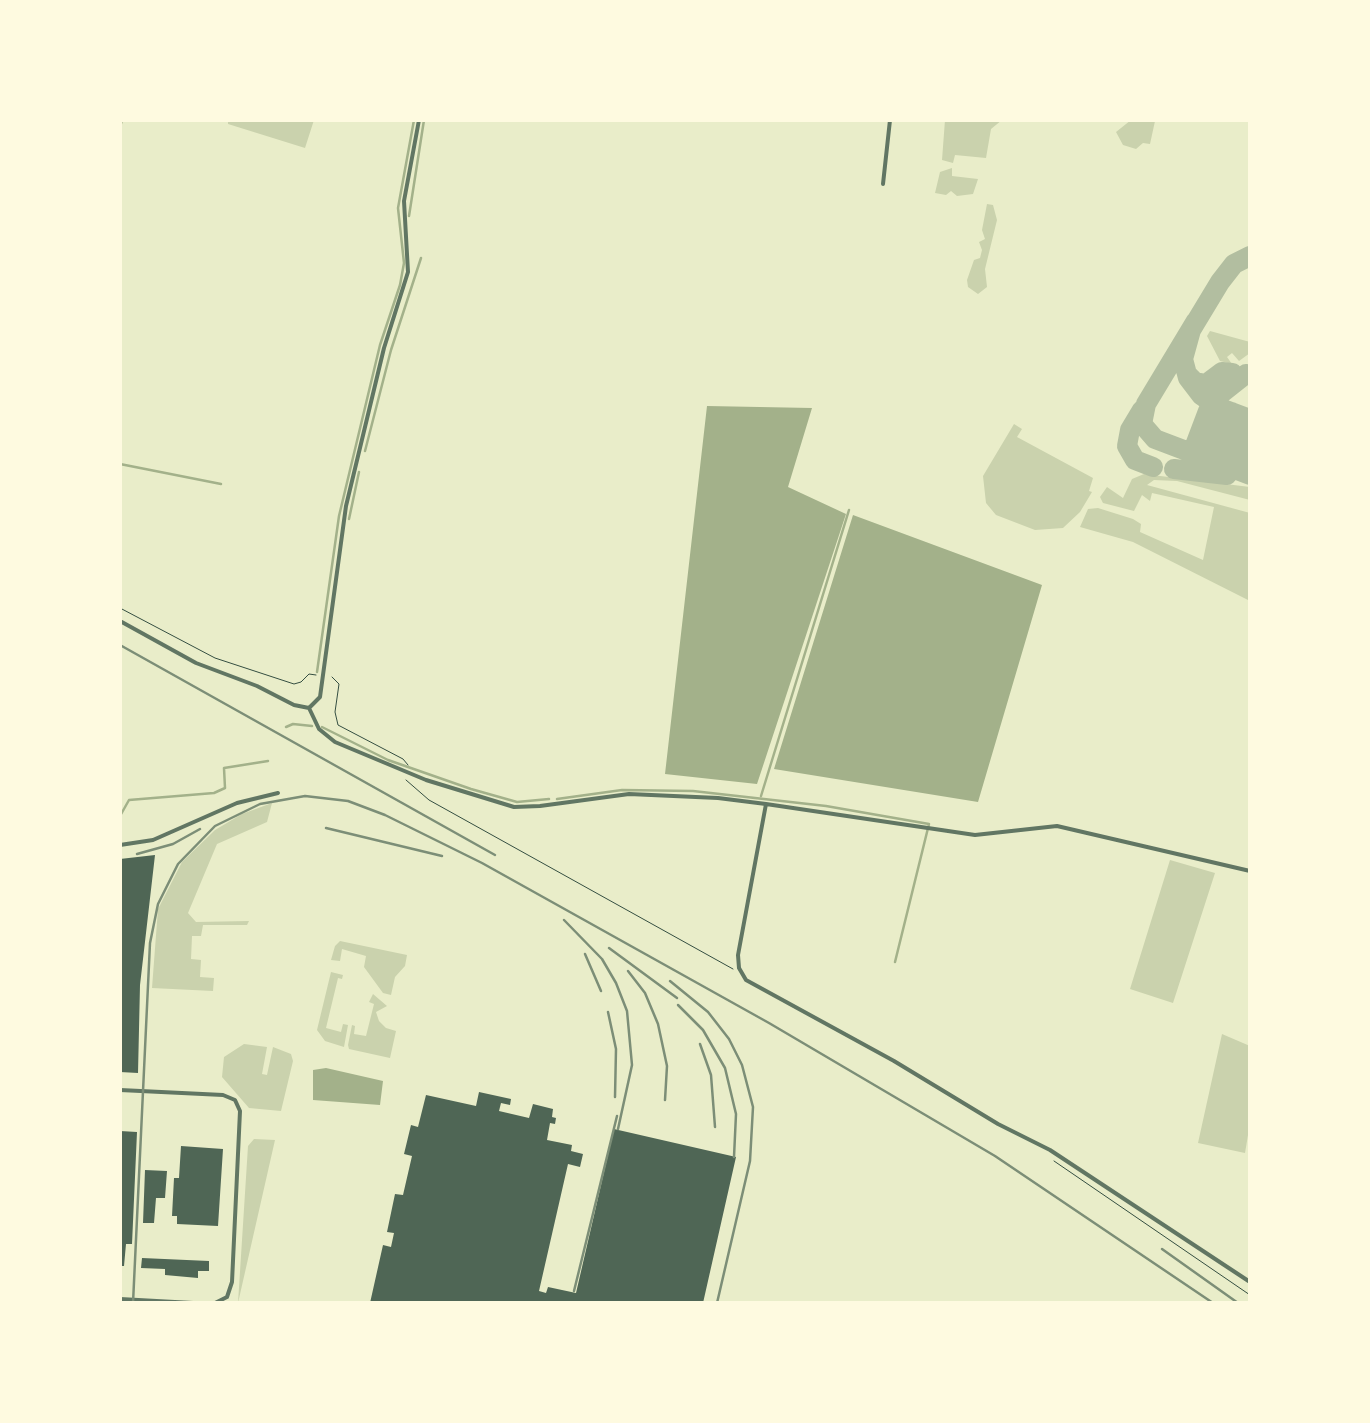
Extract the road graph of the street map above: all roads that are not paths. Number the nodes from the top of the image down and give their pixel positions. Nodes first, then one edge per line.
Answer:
1 (418, 120) edge
2 (890, 120) edge
3 (884, 184) dead end
4 (120, 620) edge
5 (310, 708) junction
6 (278, 793) dead end
7 (766, 804) junction
8 (120, 845) edge
9 (1250, 871) edge
10 (120, 1090) edge
11 (1250, 1282) edge
12 (120, 1299) edge
13 (193, 1303) edge
14 (215, 1303) edge

1 - 5 street
2 - 3 street
4 - 5 street
5 - 7 street
6 - 8 street
7 - 9 street
7 - 11 street
10 - 14 street
12 - 13 street

